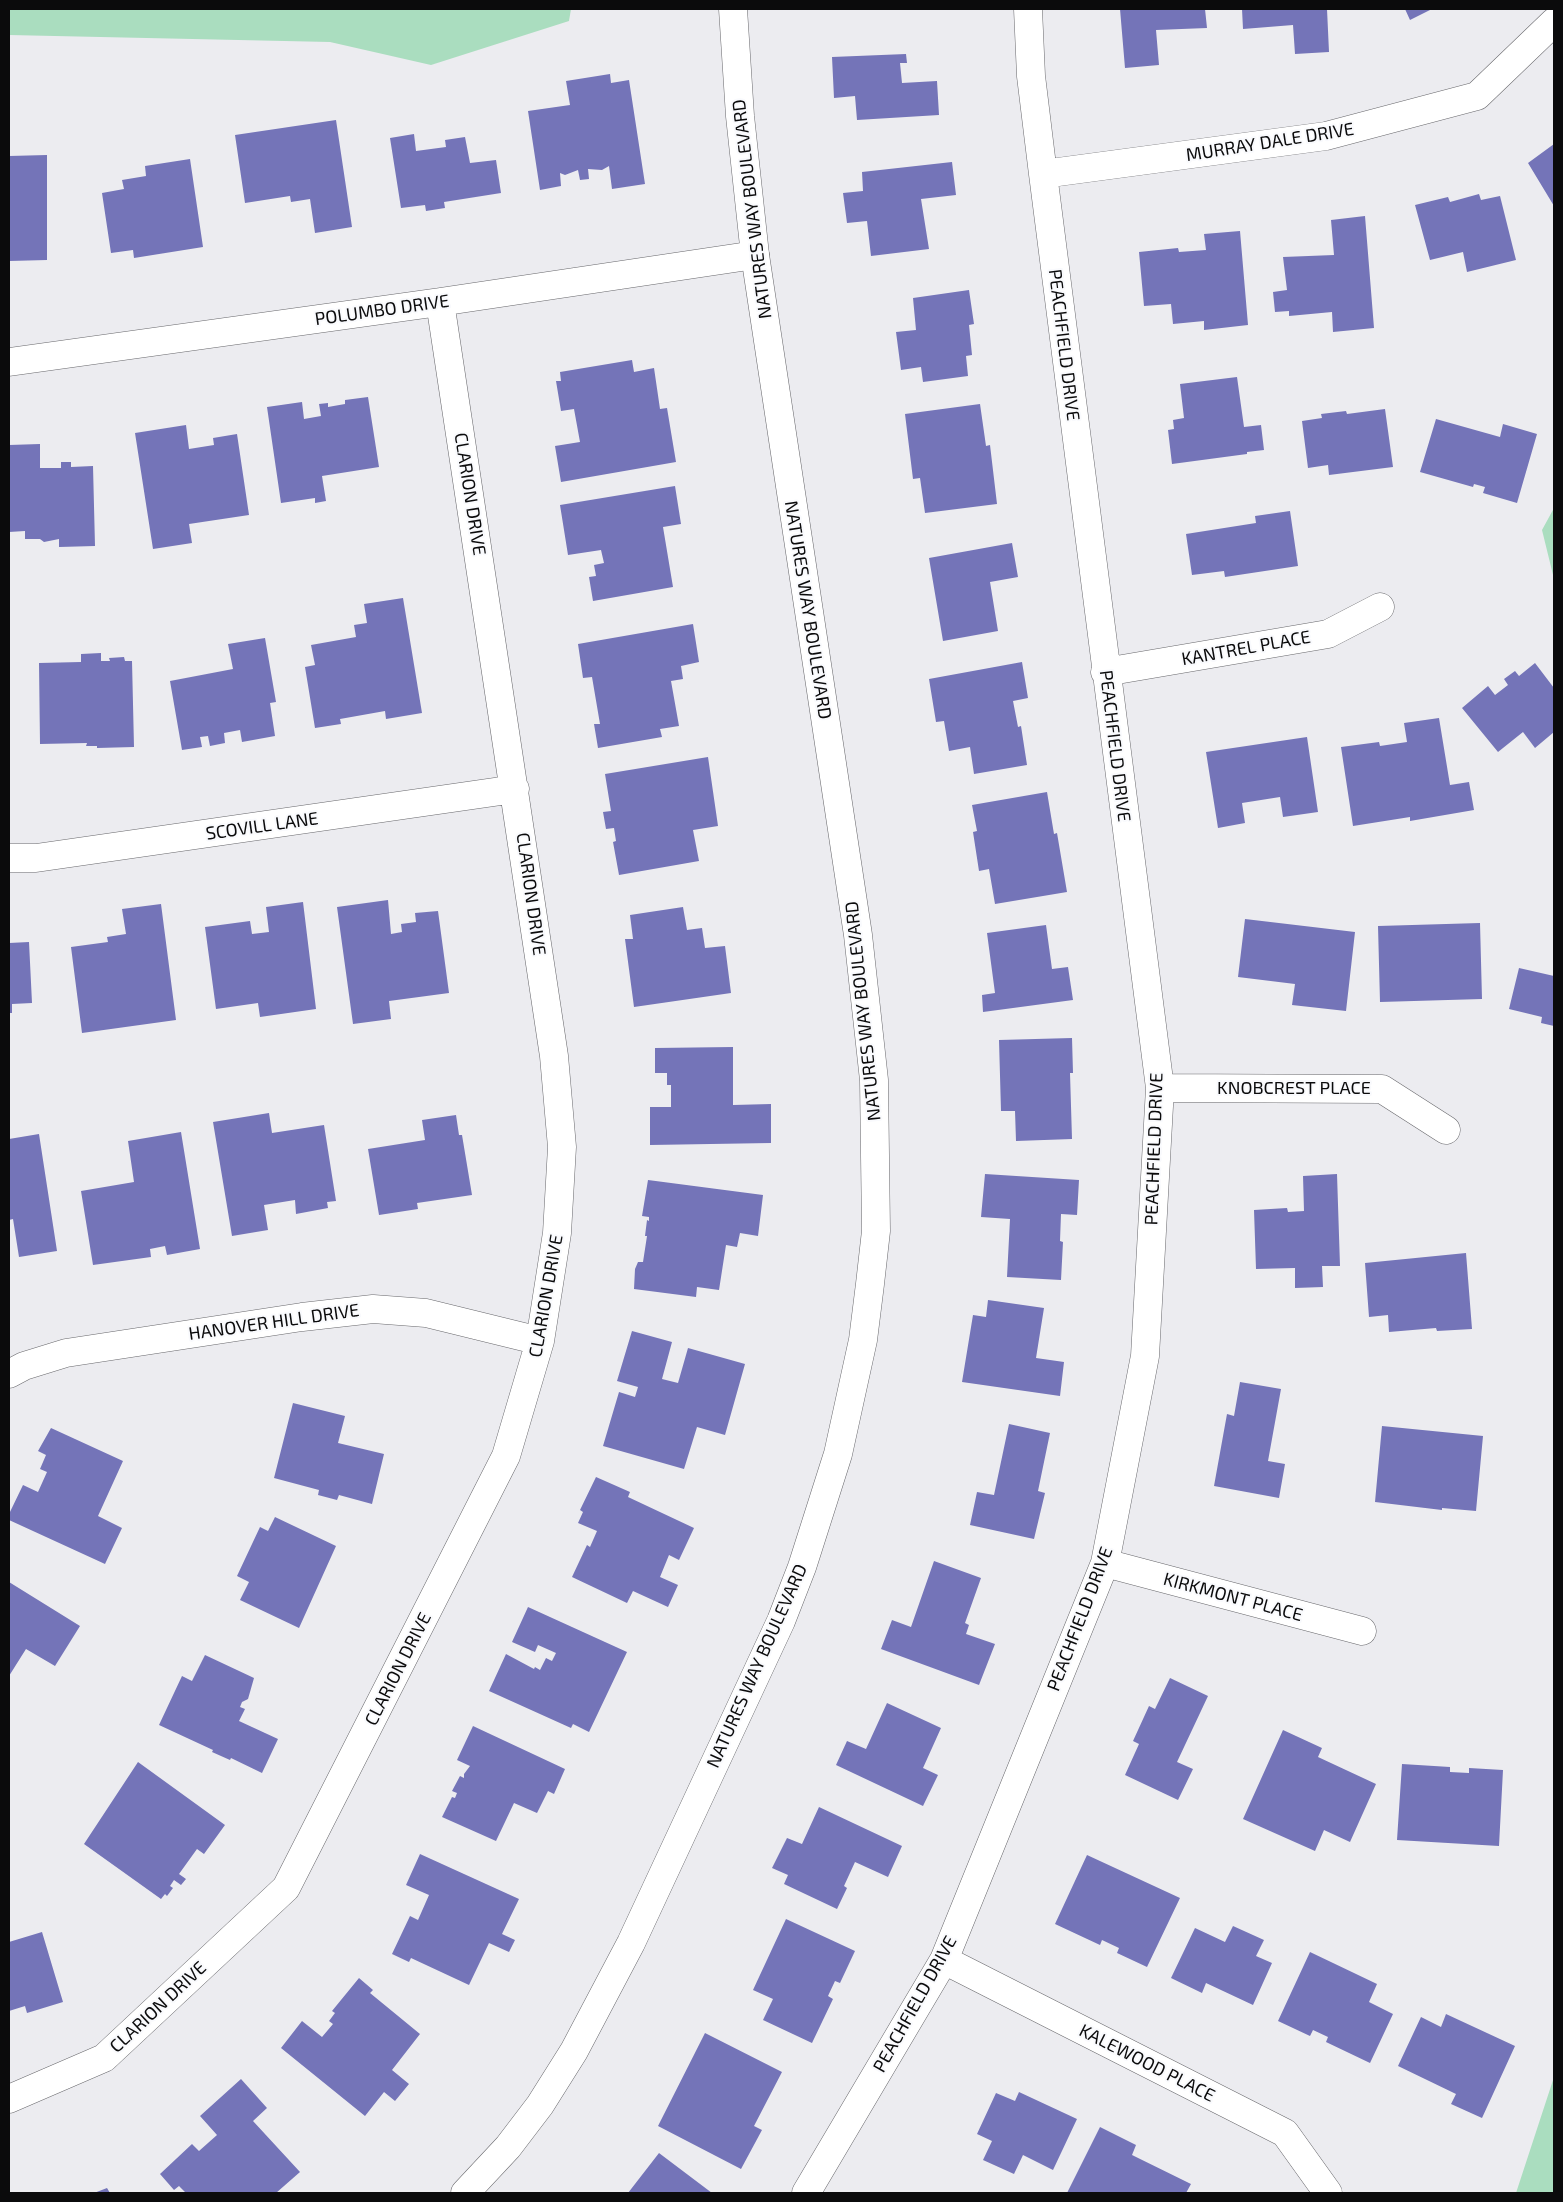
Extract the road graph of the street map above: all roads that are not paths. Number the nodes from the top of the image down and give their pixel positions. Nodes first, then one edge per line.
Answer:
1 (733, 9) edge
2 (1028, 9) edge
3 (1554, 22) edge
4 (1043, 174) junction
5 (755, 255) junction
6 (440, 302) junction
7 (9, 362) edge
8 (1380, 607) dead end
9 (1105, 672) junction
10 (516, 789) junction
11 (9, 858) edge
12 (1160, 1088) junction
13 (1446, 1130) dead end
14 (540, 1341) junction
15 (9, 1374) edge
16 (1105, 1563) junction
17 (1362, 1631) dead end
18 (944, 1960) junction
19 (9, 2099) edge
20 (465, 2193) edge
21 (806, 2193) edge
22 (1328, 2193) edge

1 - 5 street, NATURES WAY BOULEVARD
2 - 4 street, PEACHFIELD DRIVE
3 - 4 street, MURRAY DALE DRIVE
4 - 9 street, PEACHFIELD DRIVE
5 - 6 street, POLUMBO DRIVE
5 - 20 street, NATURES WAY BOULEVARD
6 - 7 street, POLUMBO DRIVE
6 - 10 street, CLARION DRIVE
8 - 9 street, KANTREL PLACE
9 - 12 street, PEACHFIELD DRIVE
10 - 11 street, SCOVILL LANE
10 - 14 street, CLARION DRIVE
12 - 13 street, KNOBCREST PLACE
12 - 16 street, PEACHFIELD DRIVE
14 - 15 street, HANOVER HILL DRIVE
14 - 19 street, CLARION DRIVE
16 - 17 street, KIRKMONT PLACE
16 - 18 street, PEACHFIELD DRIVE
18 - 21 street, PEACHFIELD DRIVE
18 - 22 street, KALEWOOD PLACE

